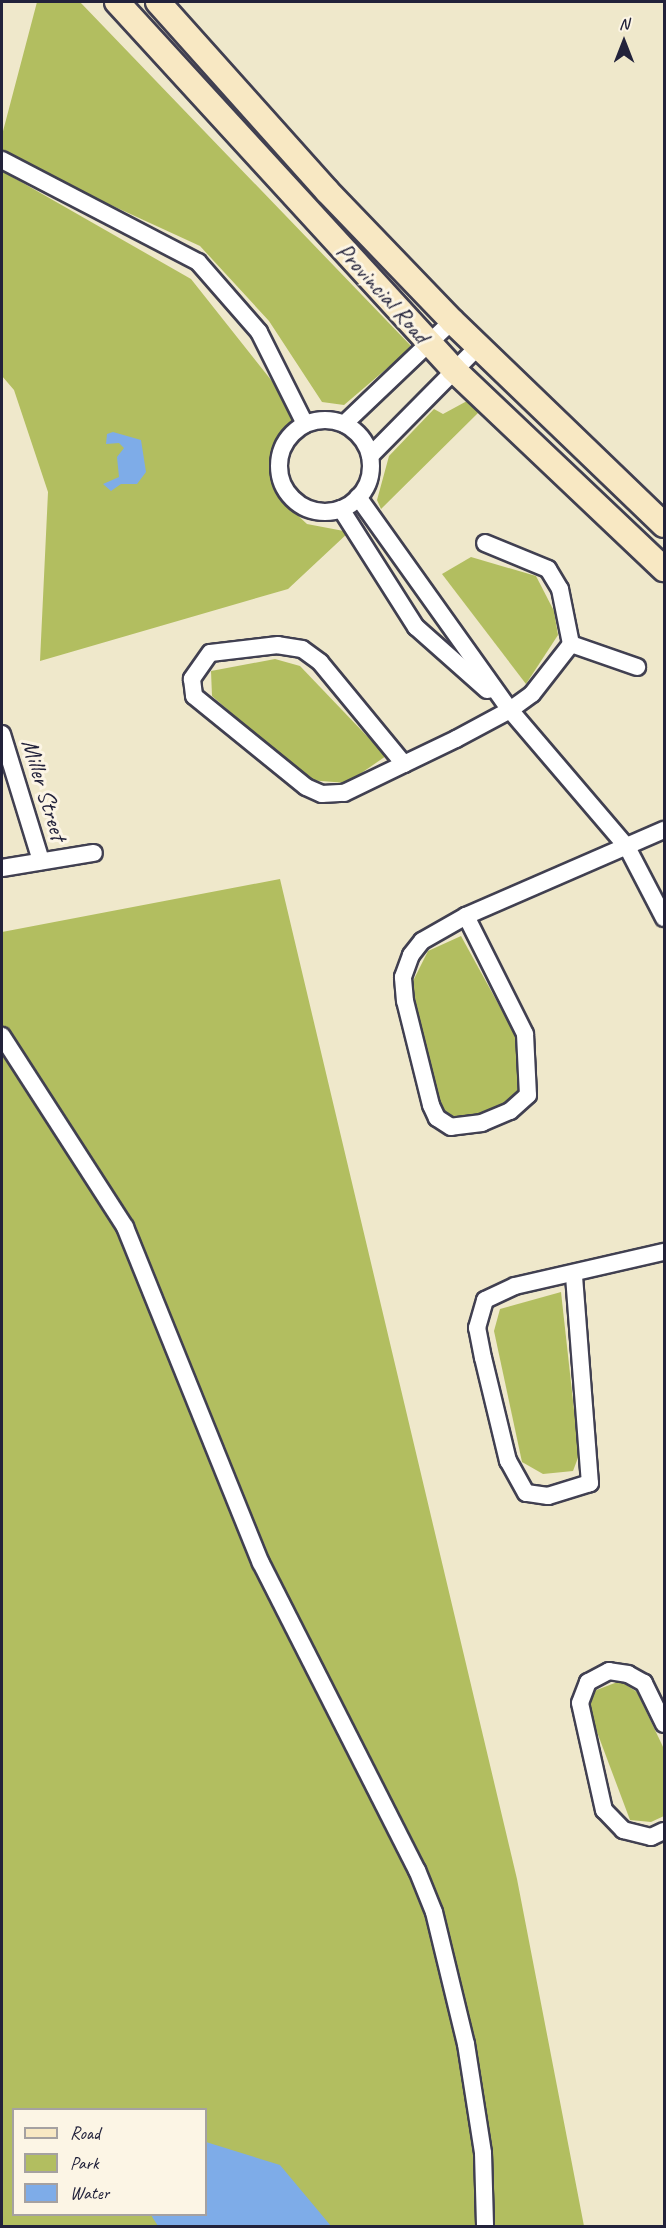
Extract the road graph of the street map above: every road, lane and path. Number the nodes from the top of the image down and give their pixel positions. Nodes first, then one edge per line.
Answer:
1 (117, 2) edge
2 (159, 2) edge
3 (2, 160) edge
4 (452, 321) junction
5 (428, 343) junction
6 (478, 347) junction
7 (453, 369) junction
8 (305, 424) junction
9 (344, 424) junction
10 (370, 456) junction
11 (358, 497) junction
12 (341, 509) junction
13 (664, 525) edge
14 (485, 543) dead end
15 (664, 569) edge
16 (572, 644) junction
17 (637, 667) dead end
18 (510, 710) junction
19 (2, 734) edge
20 (404, 764) junction
21 (664, 831) edge
22 (627, 847) junction
23 (94, 853) dead end
24 (41, 861) junction
25 (2, 868) edge
26 (466, 916) junction
27 (664, 918) edge
28 (2, 1036) edge
29 (664, 1252) edge
30 (574, 1276) junction
31 (664, 1724) edge
32 (664, 1832) edge
33 (485, 2226) edge

1 - 5 street, Provincial Road
2 - 4 street, Provincial Road
3 - 8 street
4 - 5 street
4 - 6 street, Provincial Road
5 - 7 street, Provincial Road
5 - 9 street
6 - 7 street
6 - 13 street, Provincial Road
7 - 10 street
7 - 15 street, Provincial Road
8 - 9 street
8 - 12 street
9 - 10 street
10 - 11 street
11 - 12 street
11 - 18 street
12 - 18 street
14 - 16 street
16 - 17 street
16 - 18 street
18 - 20 street
18 - 22 street
19 - 24 street, Miller Street
20 - 20 street
21 - 22 street
22 - 26 street
22 - 27 street
23 - 24 street
24 - 25 street
26 - 26 street
28 - 33 street
29 - 30 street
30 - 30 street
31 - 32 street

